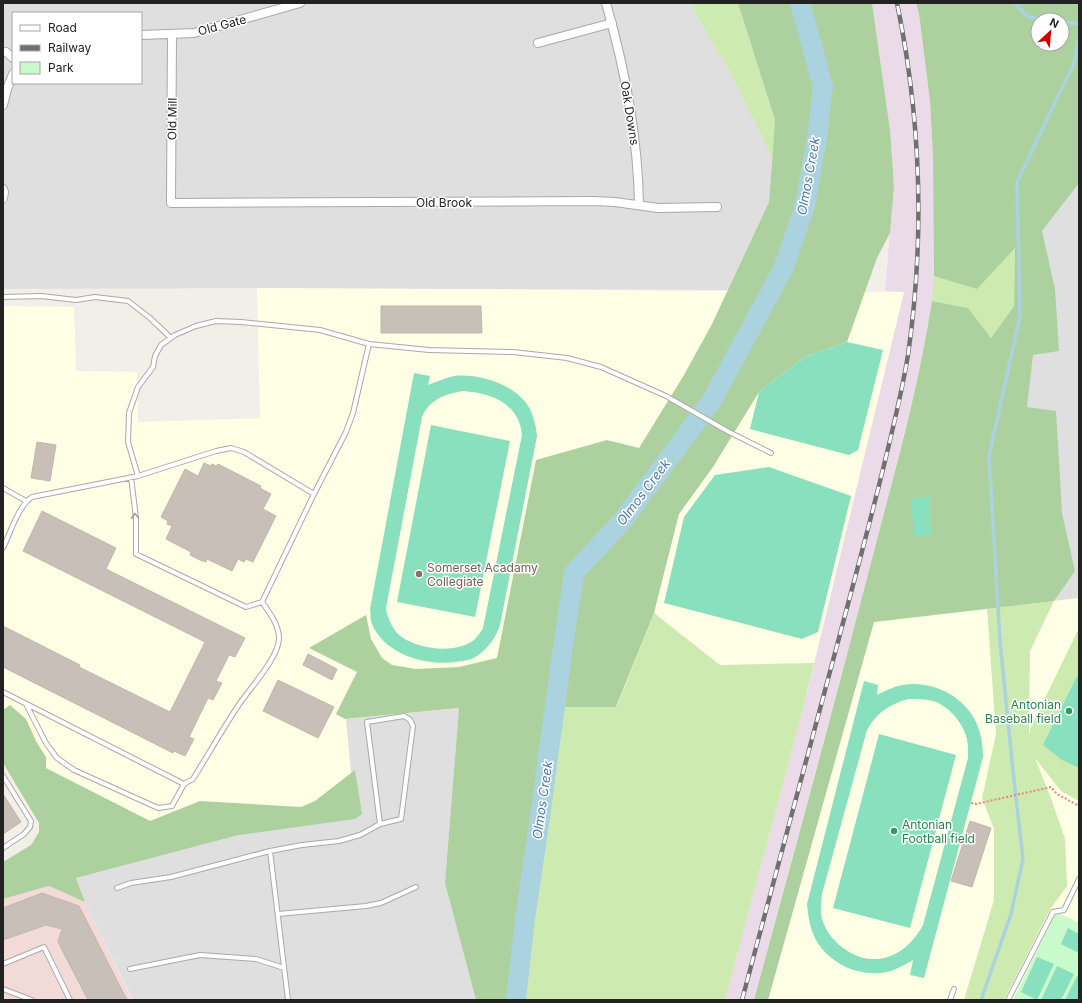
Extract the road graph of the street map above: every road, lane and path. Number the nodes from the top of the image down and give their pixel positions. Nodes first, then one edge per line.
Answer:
1 (300, 3) edge
2 (606, 3) edge
3 (612, 23) junction
4 (172, 34) junction
5 (142, 35) edge
6 (538, 43) dead end
7 (6, 52) dead end
8 (12, 57) edge
9 (12, 76) edge
10 (3, 105) edge
11 (3, 189) edge
12 (3, 198) edge
13 (171, 203) joint
14 (639, 205) junction
15 (717, 207) dead end
16 (3, 297) edge
17 (171, 338) junction
18 (369, 344) junction
19 (771, 453) dead end
20 (138, 476) junction
21 (131, 477) junction
22 (3, 488) edge
23 (314, 494) junction
24 (26, 501) junction
25 (3, 547) edge
26 (262, 602) junction
27 (3, 692) edge
28 (26, 704) junction
29 (3, 776) edge
30 (184, 784) junction
31 (971, 803) dead end
32 (1079, 806) edge
33 (380, 824) junction
34 (3, 848) edge
35 (270, 851) junction
36 (1079, 856) edge
37 (1079, 861) edge
38 (1079, 879) edge
39 (416, 887) dead end
40 (117, 888) dead end
41 (1077, 888) edge
42 (278, 914) junction
43 (3, 964) edge
44 (284, 968) junction
45 (130, 969) dead end
46 (3, 989) edge
47 (954, 989) dead end
48 (32, 1000) edge
49 (70, 1000) edge
50 (288, 1000) edge
51 (950, 1000) edge
52 (1008, 1000) edge

1 - 4 street, Old Gate
2 - 3 street, Oak Downs
3 - 6 street
3 - 14 street, Oak Downs
4 - 5 street, Old Gate
4 - 13 street, Old Mill
7 - 8 street
9 - 10 street
11 - 12 street
13 - 14 street, Old Brook
14 - 15 street, Old Brook
16 - 17 lane
17 - 18 lane
17 - 20 lane
18 - 19 lane
18 - 23 lane
20 - 21 lane
20 - 23 lane
21 - 24 lane
26 -> 21 lane
22 - 24 lane
23 - 26 lane
24 - 25 lane
26 - 30 lane
27 - 28 lane
28 - 30 lane
28 - 30 lane
29 - 34 lane
31 - 32 path
33 - 33 lane
33 - 35 lane
35 - 40 lane
35 - 42 lane
36 - 37 path
38 - 41 lane
39 - 42 lane
41 - 52 lane
42 - 44 lane
43 - 49 lane
44 - 45 lane
44 - 50 lane
46 - 48 lane
47 - 51 lane

